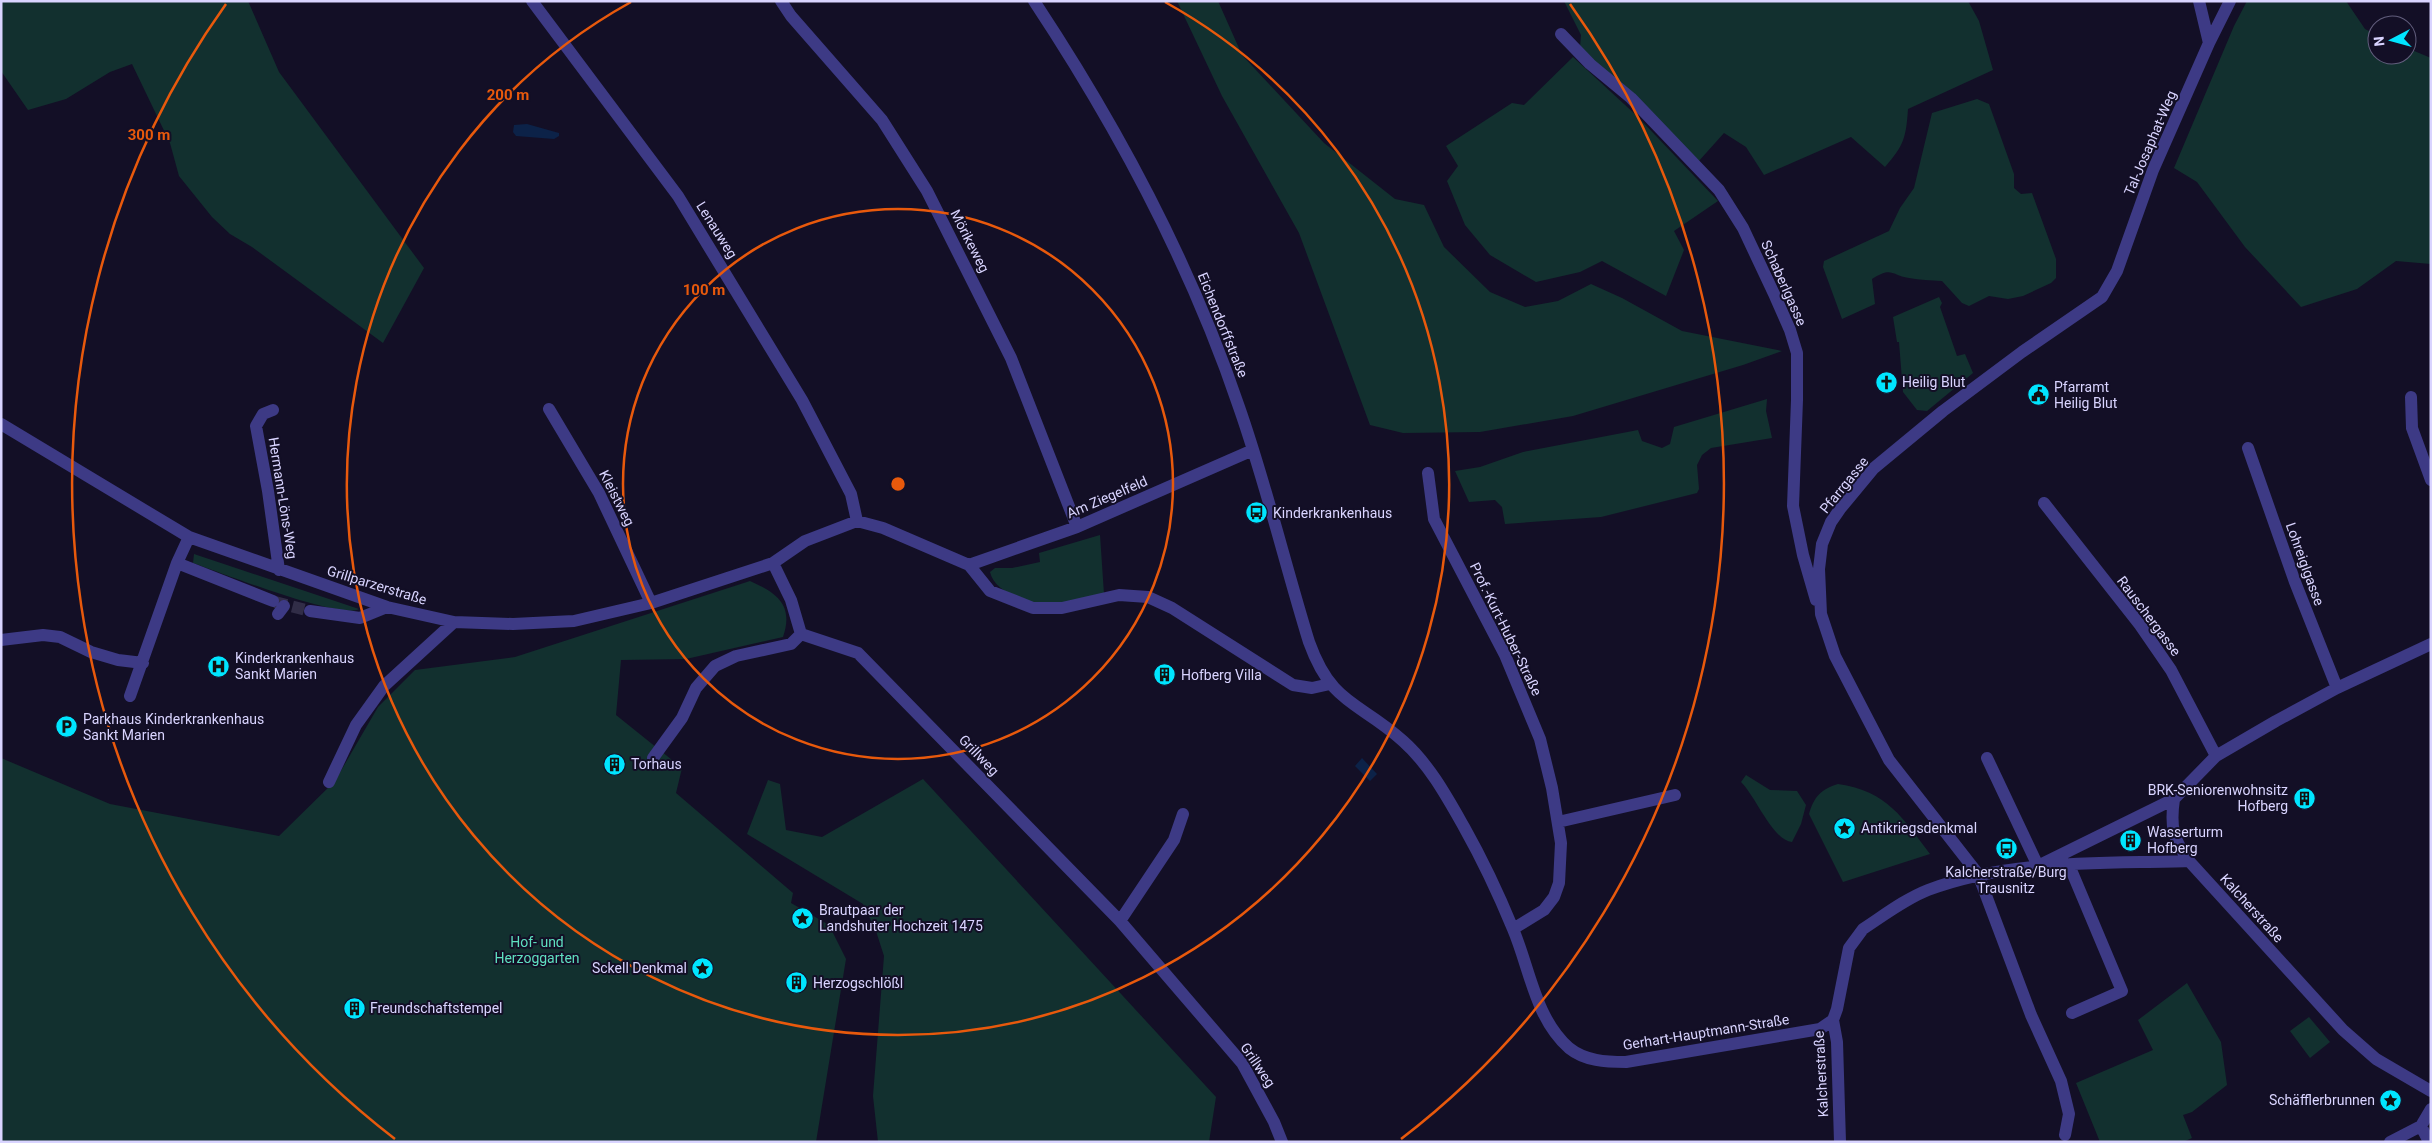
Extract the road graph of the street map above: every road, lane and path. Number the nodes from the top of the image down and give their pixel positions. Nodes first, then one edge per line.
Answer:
1 (532, 1) edge
2 (781, 1) edge
3 (1034, 1) edge
4 (2199, 1) edge
5 (2230, 1) edge
6 (1561, 34) dead end
7 (2209, 43) junction
8 (2102, 298) joint
9 (2411, 397) dead end
10 (550, 409) dead end
11 (273, 410) dead end
12 (1, 424) edge
13 (2248, 448) dead end
14 (1253, 450) junction
15 (1428, 473) dead end
16 (2431, 480) edge
17 (2044, 503) dead end
18 (858, 521) junction
19 (1077, 527) junction
20 (189, 537) junction
21 (177, 563) junction
22 (773, 563) junction
23 (969, 565) junction
24 (279, 570) junction
25 (652, 603) junction
26 (278, 607) tunnel mouth
27 (387, 607) junction
28 (310, 611) tunnel mouth
29 (1821, 614) junction
30 (454, 622) junction
31 (801, 634) junction
32 (1, 640) edge
33 (2431, 644) edge
34 (143, 663) junction
35 (1330, 684) junction
36 (2337, 688) junction
37 (130, 696) dead end
38 (2216, 756) junction
39 (653, 758) dead end
40 (1987, 758) dead end
41 (329, 782) dead end
42 (1675, 795) dead end
43 (2174, 799) junction
44 (1183, 814) dead end
45 (1558, 822) junction
46 (2189, 861) junction
47 (2069, 864) junction
48 (2038, 866) junction
49 (1978, 874) junction
50 (1120, 921) junction
51 (1513, 929) junction
52 (2072, 1014) dead end
53 (1833, 1020) junction
54 (2431, 1091) edge
55 (2431, 1109) edge
56 (2421, 1126) junction
57 (2065, 1135) dead end
58 (1282, 1142) edge
59 (1840, 1142) edge
60 (2390, 1142) edge
61 (2429, 1142) edge

1 - 18 street, Lenauweg
2 - 19 street, Mörikeweg
3 - 14 street, Eichendorffstraße
4 - 7 street
5 - 7 street, Tal-Josaphat-Weg
6 - 29 street, Schaberlgasse
7 - 8 street, Tal-Josaphat-Weg
8 - 29 street, Pfarrgasse
9 - 16 street
10 - 25 street, Kleistweg
11 - 24 street, Hermann-Löns-Weg
12 - 20 street, Grillparzerstraße
13 - 36 street, Lohreiglgasse
14 - 19 street, Am Ziegelfeld
14 - 35 street, Eichendorffstraße
15 - 45 street, Prof.-Kurt-Huber-Straße
17 - 38 street, Rauschergasse
18 - 22 street
18 - 23 street
19 - 23 street, Am Ziegelfeld
20 - 21 street
20 - 24 street, Grillparzerstraße
21 - 26 street
21 - 34 street
22 - 25 street, Grillparzerstraße
22 - 31 street
23 - 35 street
24 - 27 street, Grillparzerstraße
25 - 30 street, Grillparzerstraße
27 - 28 street
27 - 30 street, Grillparzerstraße
29 - 49 street, Pfarrgasse
30 - 41 street
31 - 39 street
31 - 50 street, Grillweg
32 - 34 street
33 - 36 street
34 - 37 street
35 - 51 street, Gerhart-Hauptmann-Straße
36 - 38 street
38 - 43 street
40 - 48 street
42 - 45 street
43 - 46 street
43 - 48 street
44 - 50 street
45 - 51 street, Prof.-Kurt-Huber-Straße
46 - 47 street, Kalcherstraße
46 - 54 street, Kalcherstraße
47 - 48 street, Kalcherstraße
47 - 52 street
48 - 49 street, Kalcherstraße
49 - 53 street, Kalcherstraße
49 - 57 street
50 - 58 street, Grillweg
51 - 53 street, Gerhart-Hauptmann-Straße
53 - 59 street, Kalcherstraße
55 - 56 street
56 - 60 street
56 - 61 street

